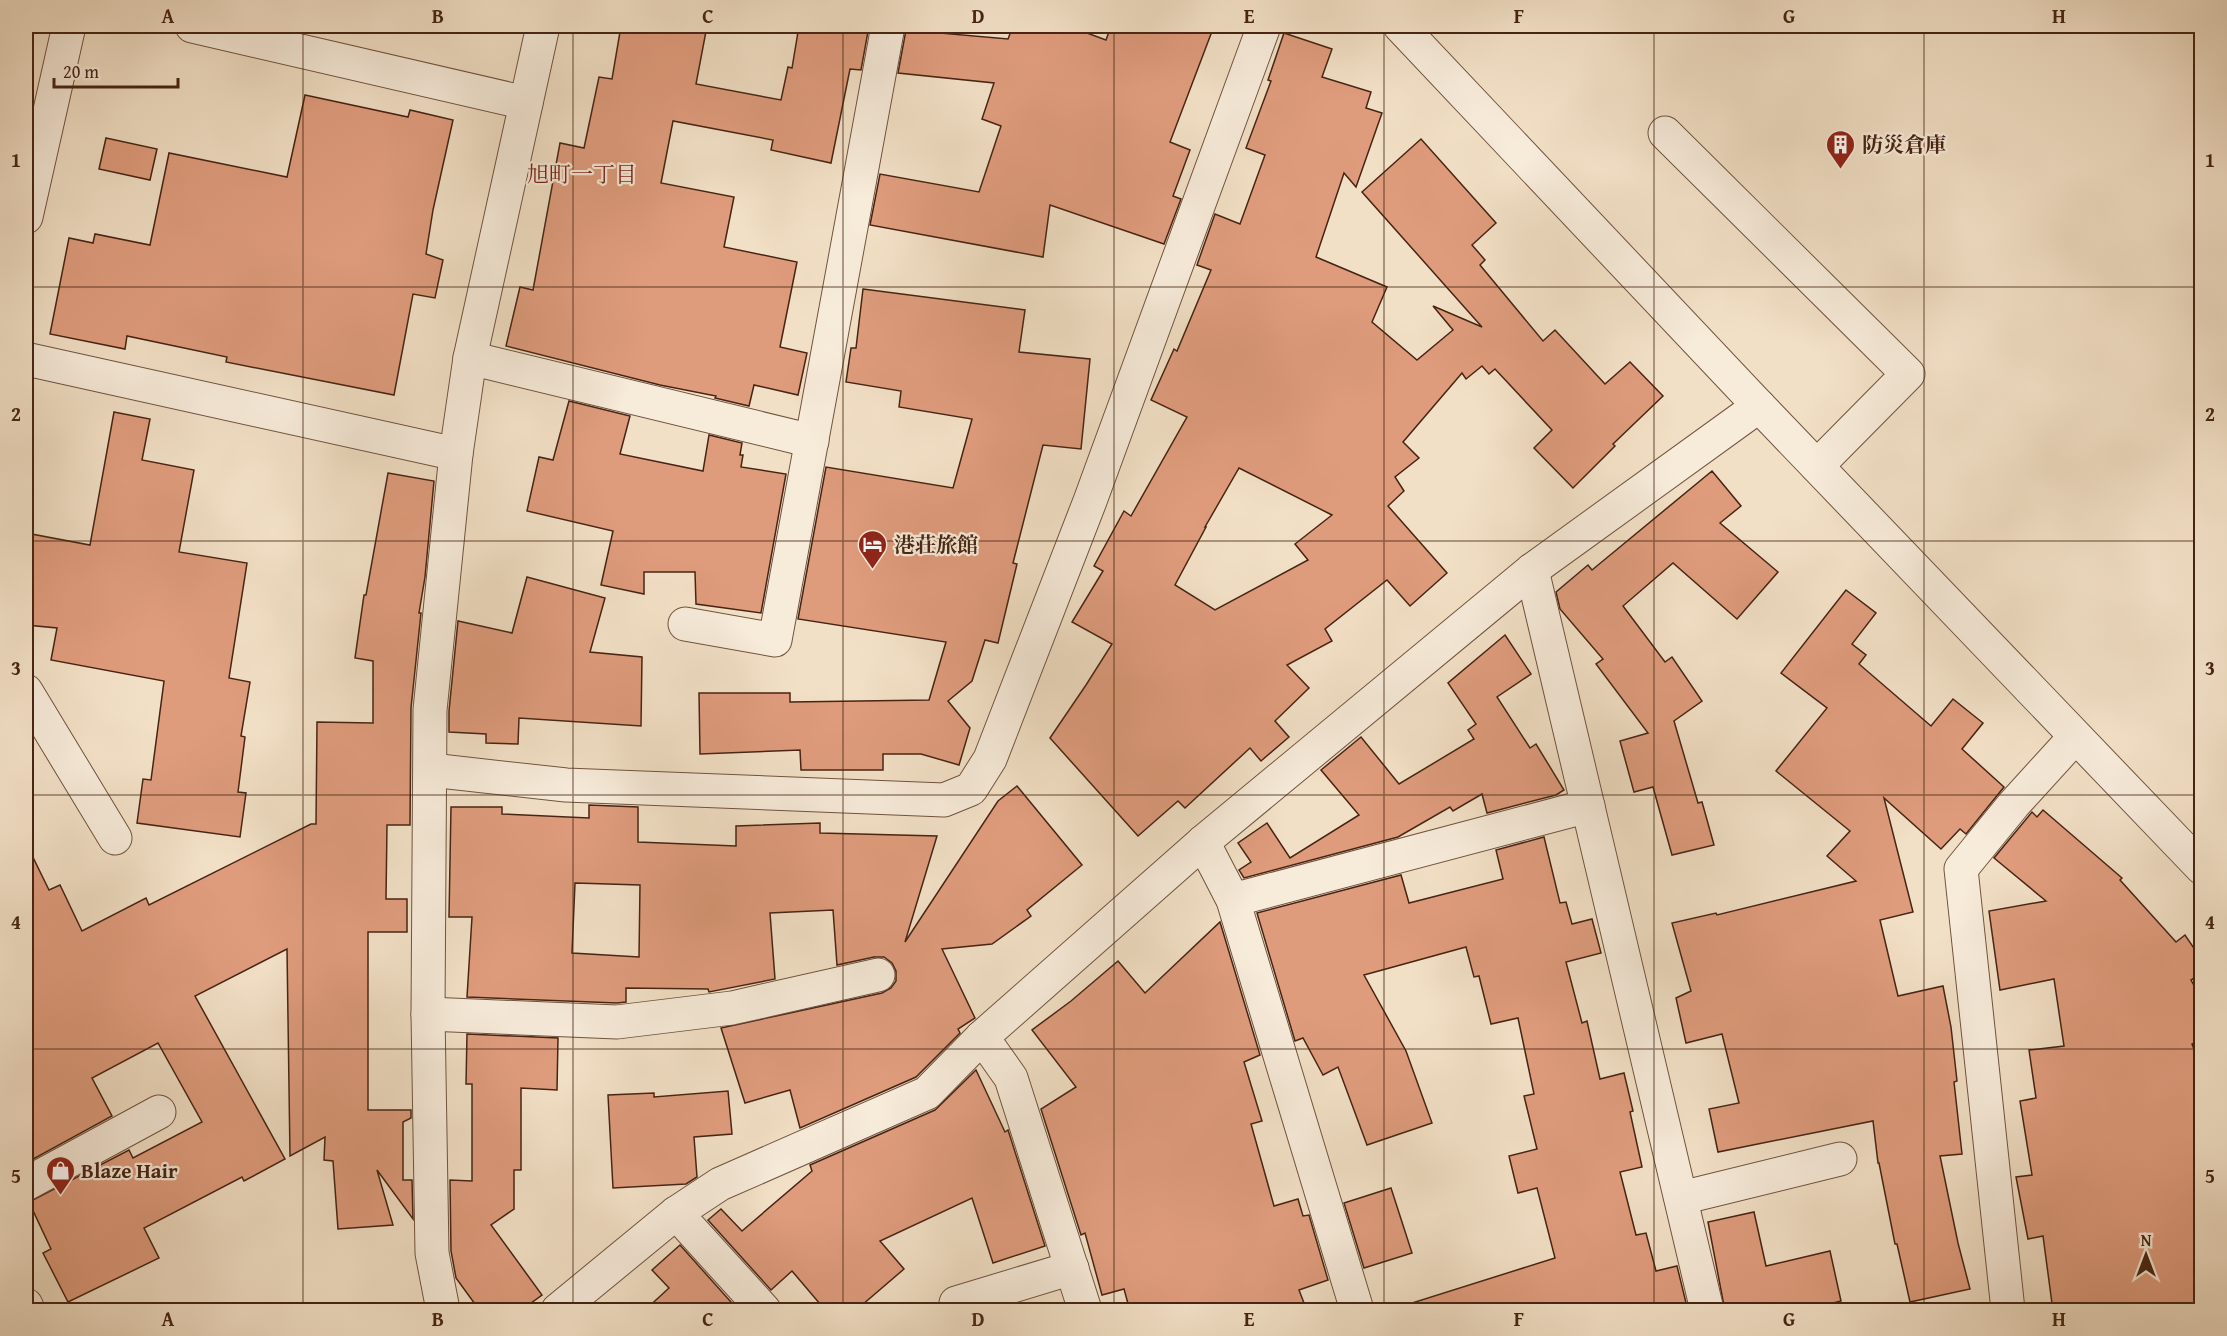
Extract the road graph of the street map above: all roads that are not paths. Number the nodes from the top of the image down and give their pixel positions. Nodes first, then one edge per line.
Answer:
1 (69, 26) edge
2 (192, 26) edge
3 (543, 26) edge
4 (888, 26) edge
5 (1264, 26) edge
6 (1400, 26) edge
7 (526, 103) junction
8 (1665, 133) dead end
9 (26, 217) edge
10 (470, 358) junction
11 (26, 359) edge
12 (1759, 406) junction
13 (812, 441) junction
14 (456, 454) junction
15 (1817, 466) junction
16 (1533, 570) junction
17 (685, 624) dead end
18 (26, 692) edge
19 (2075, 737) junction
20 (431, 770) junction
21 (1588, 806) junction
22 (115, 838) dead end
23 (1203, 842) junction
24 (2202, 868) edge
25 (1233, 900) junction
26 (878, 975) dead end
27 (428, 1014) junction
28 (982, 1037) junction
29 (159, 1112) dead end
30 (1840, 1159) dead end
31 (26, 1184) edge
32 (1681, 1198) junction
33 (676, 1213) junction
34 (1072, 1268) junction
35 (956, 1303) dead end
36 (26, 1305) edge
37 (28, 1311) edge
38 (443, 1311) edge
39 (558, 1311) edge
40 (764, 1311) edge
41 (1085, 1311) edge
42 (1358, 1311) edge
43 (1707, 1311) edge
44 (2008, 1311) edge

1 - 9 street
2 - 7 street
3 - 7 street
4 - 13 street
5 - 20 street
6 - 12 street
7 - 10 street
8 - 15 street
10 - 13 street
10 - 14 street
11 - 14 street
12 - 15 street
12 - 16 street
13 - 17 street
14 - 20 street
15 - 19 street
16 - 21 street
16 - 23 street
18 - 22 street
19 - 24 street
19 - 44 street
20 - 27 street
21 - 25 street
21 - 32 street
23 - 25 street
23 - 28 street
25 - 42 street
26 - 27 street
27 - 38 street
28 - 33 street
28 - 34 street
29 - 31 street
30 - 32 street
32 - 43 street
33 - 39 street
33 - 40 street
34 - 35 street
34 - 41 street
36 - 37 street

